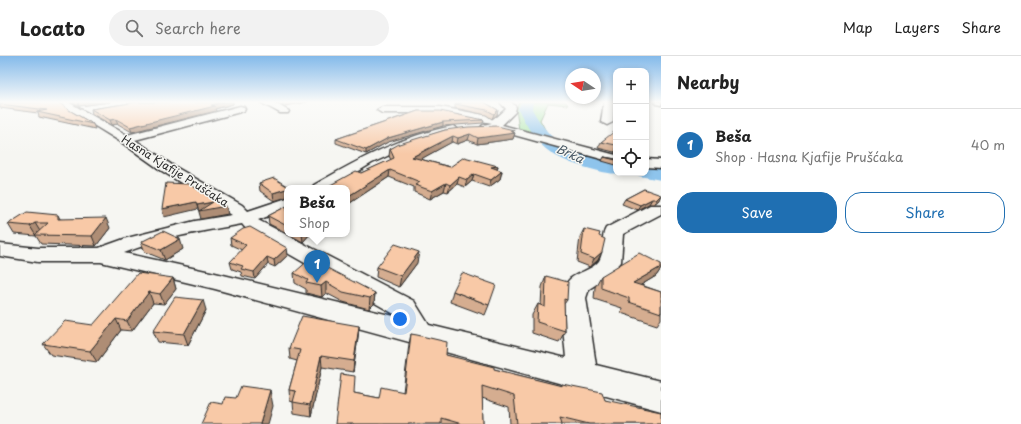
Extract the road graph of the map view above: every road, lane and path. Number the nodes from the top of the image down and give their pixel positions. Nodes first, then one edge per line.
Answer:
1 (89, 119) edge
2 (201, 119) edge
3 (477, 119) edge
4 (503, 119) edge
5 (497, 124) junction
6 (125, 139) junction
7 (613, 158) edge
8 (649, 163) edge
9 (661, 164) edge
10 (325, 185) edge
11 (284, 204) edge
12 (656, 209) dead end
13 (246, 218) junction
14 (0, 250) edge
15 (101, 255) junction
16 (417, 334) junction
17 (582, 376) junction
18 (661, 396) edge

1 - 6 street, Hasna Kjafije Prušćaka
2 - 6 street
3 - 5 street
4 - 5 street
5 - 7 street
5 - 10 street
6 - 13 street, Hasna Kjafije Prušćaka
8 - 9 street
11 - 13 street
12 - 17 street
13 - 15 street
13 - 16 street, Hasna Kjafije Prušćaka
14 - 15 street
15 - 16 street
16 - 17 street
17 - 18 street

